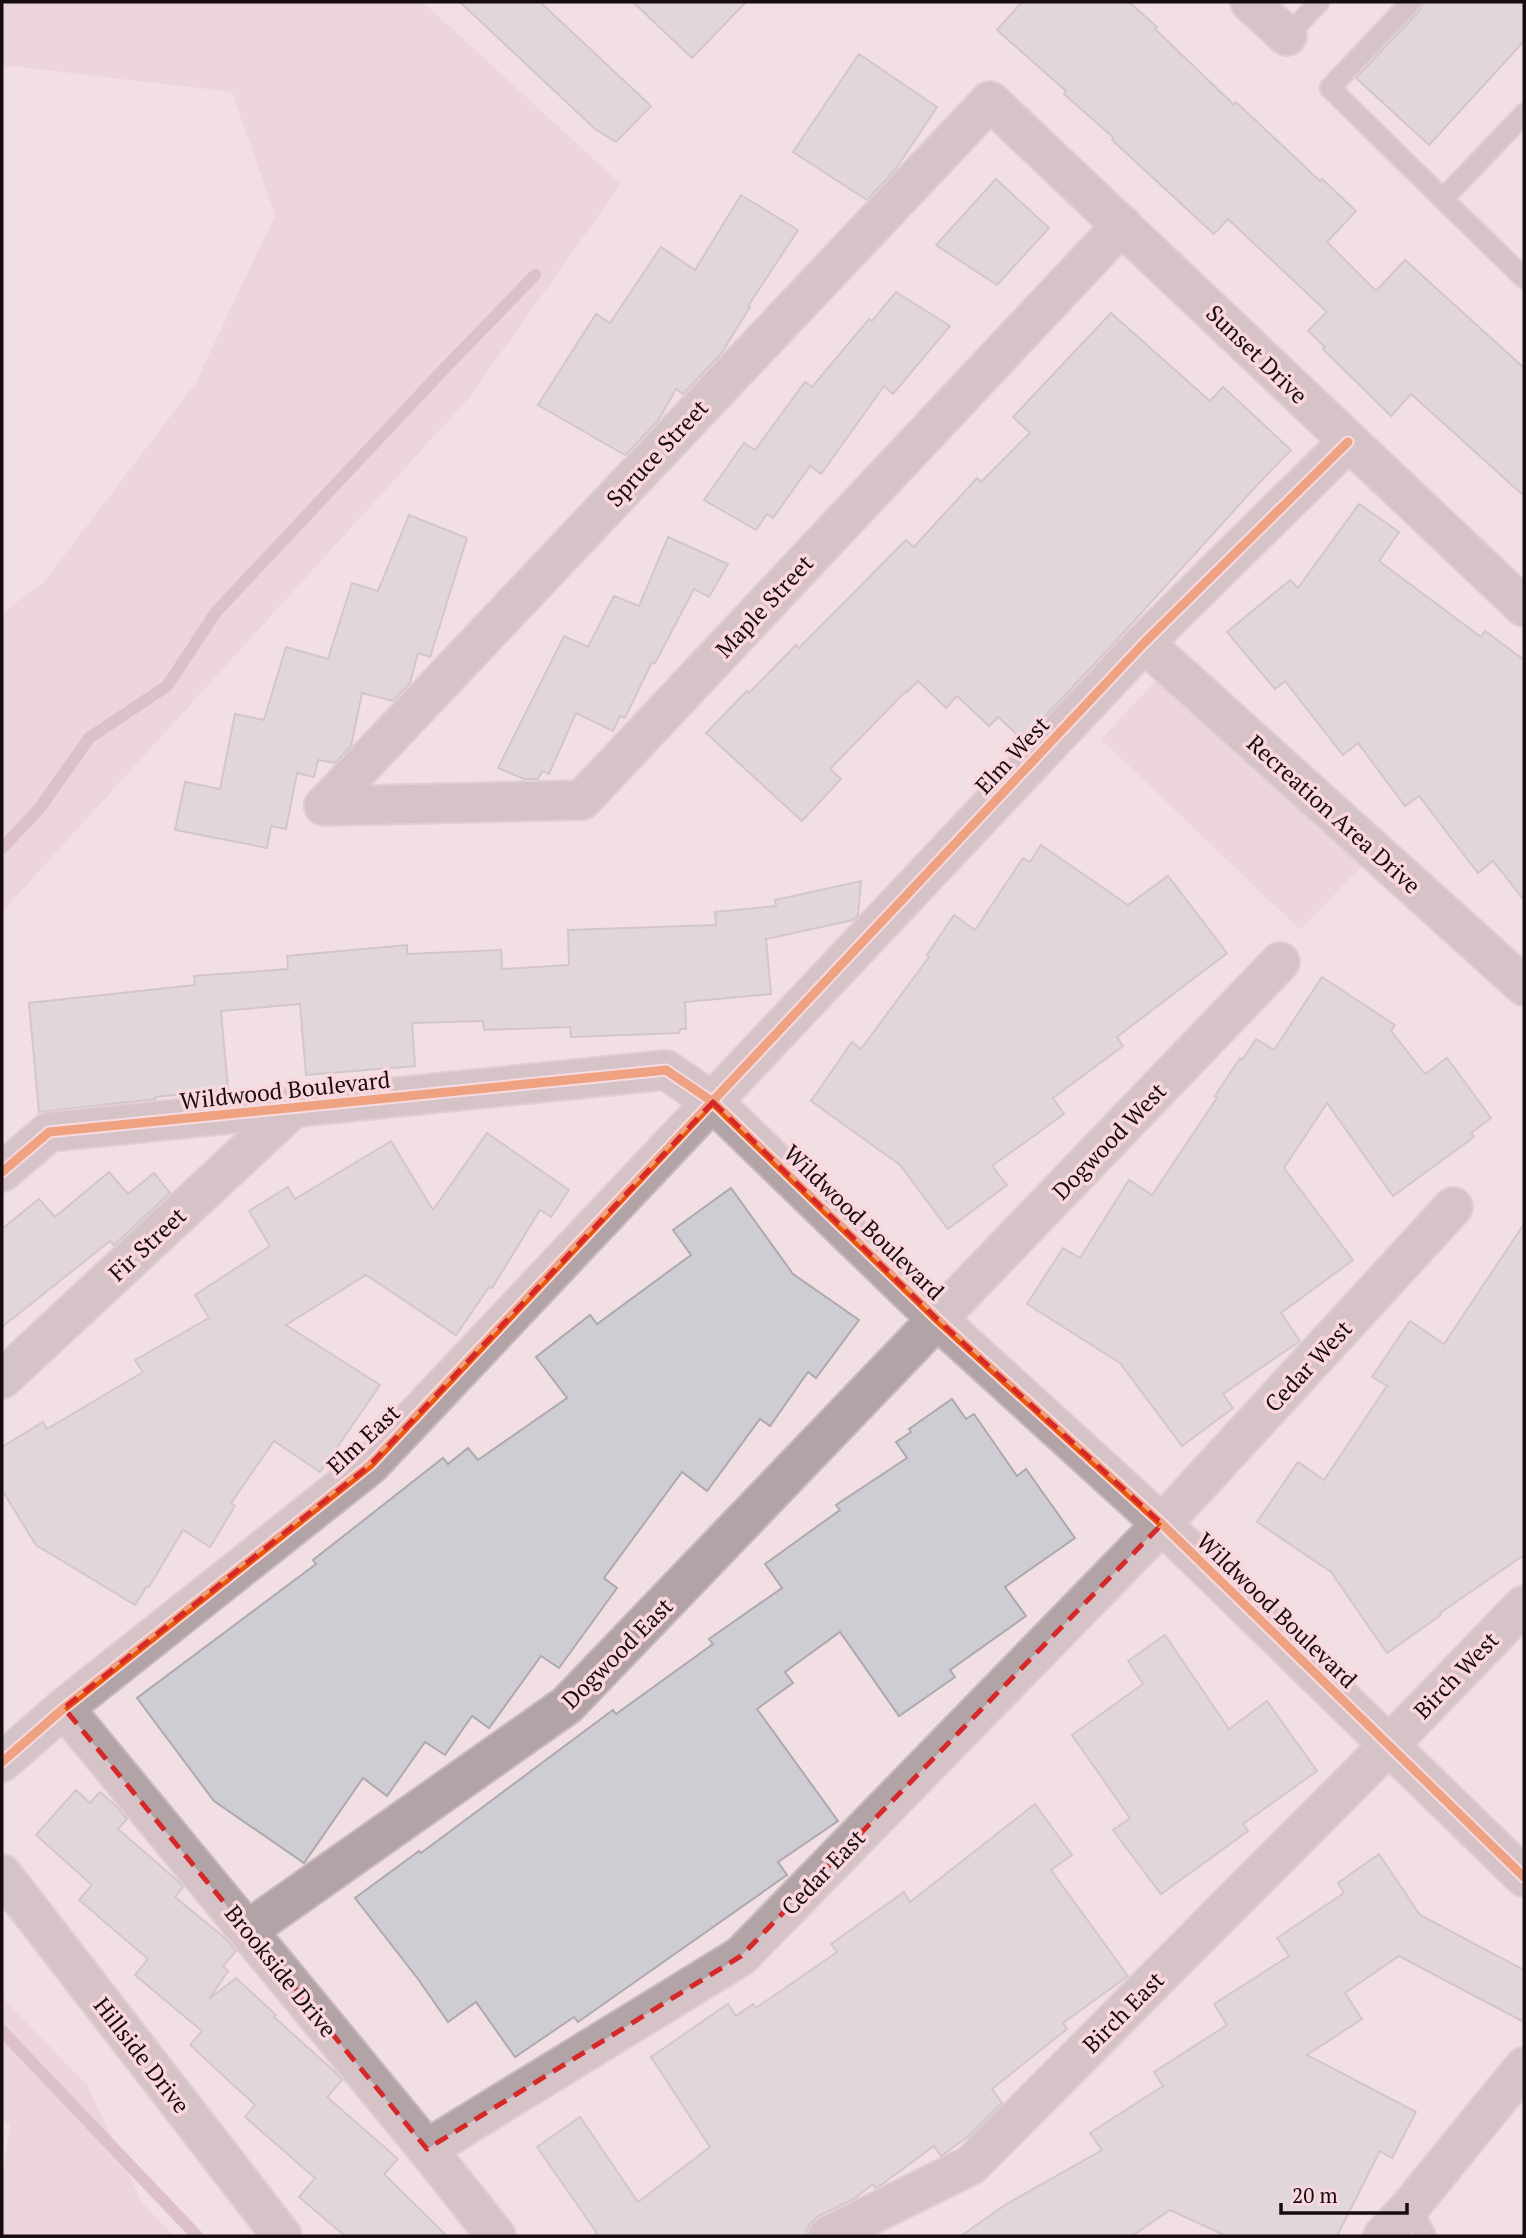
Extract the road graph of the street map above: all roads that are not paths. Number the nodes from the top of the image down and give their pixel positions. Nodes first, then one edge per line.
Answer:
1 (1250, 2) edge
2 (1319, 2) edge
3 (1411, 2) edge
4 (1287, 36) joint
5 (990, 101) joint
6 (1524, 114) edge
7 (1443, 199) junction
8 (1122, 225) junction
9 (1524, 278) edge
10 (1348, 442) junction
11 (1524, 607) edge
12 (1144, 643) junction
13 (324, 806) joint
14 (1280, 962) dead end
15 (1524, 986) edge
16 (713, 1102) junction
17 (292, 1109) junction
18 (2, 1172) edge
19 (1453, 1207) dead end
20 (938, 1320) junction
21 (2, 1379) edge
22 (1162, 1524) junction
23 (1524, 1605) edge
24 (64, 1708) junction
25 (1388, 1746) junction
26 (2, 1762) edge
27 (2, 1874) edge
28 (1524, 1877) edge
29 (248, 1930) junction
30 (1524, 2067) edge
31 (427, 2149) junction
32 (1418, 2222) edge
33 (282, 2236) edge
34 (496, 2236) edge
35 (828, 2236) edge
36 (1384, 2236) edge

1 - 4 street
2 - 4 lane
3 - 7 lane
5 - 8 street, Sunset Drive
5 - 13 street, Spruce Street
6 - 7 lane
7 - 9 lane
8 - 10 street, Sunset Drive
8 - 13 street, Maple Street
10 - 11 street, Sunset Drive
10 - 12 street, Elm West
12 - 15 street, Recreation Area Drive
12 - 16 street, Elm West
14 - 20 street, Dogwood West
16 - 17 street, Wildwood Boulevard
16 - 20 street, Wildwood Boulevard
16 - 24 street, Elm East
17 - 18 street, Wildwood Boulevard
17 - 21 street, Fir Street
19 - 22 street, Cedar West
20 - 22 street, Wildwood Boulevard
20 - 29 street, Dogwood East
22 - 25 street, Wildwood Boulevard
22 - 31 street, Cedar East
23 - 25 street, Birch West
24 - 26 street, Elm East
24 - 29 street, Brookside Drive
25 - 28 street, Wildwood Boulevard
25 - 35 street, Birch East
27 - 33 street, Hillside Drive
29 - 31 street, Brookside Drive
30 - 32 street
31 - 34 street, Brookside Drive
32 - 36 street

